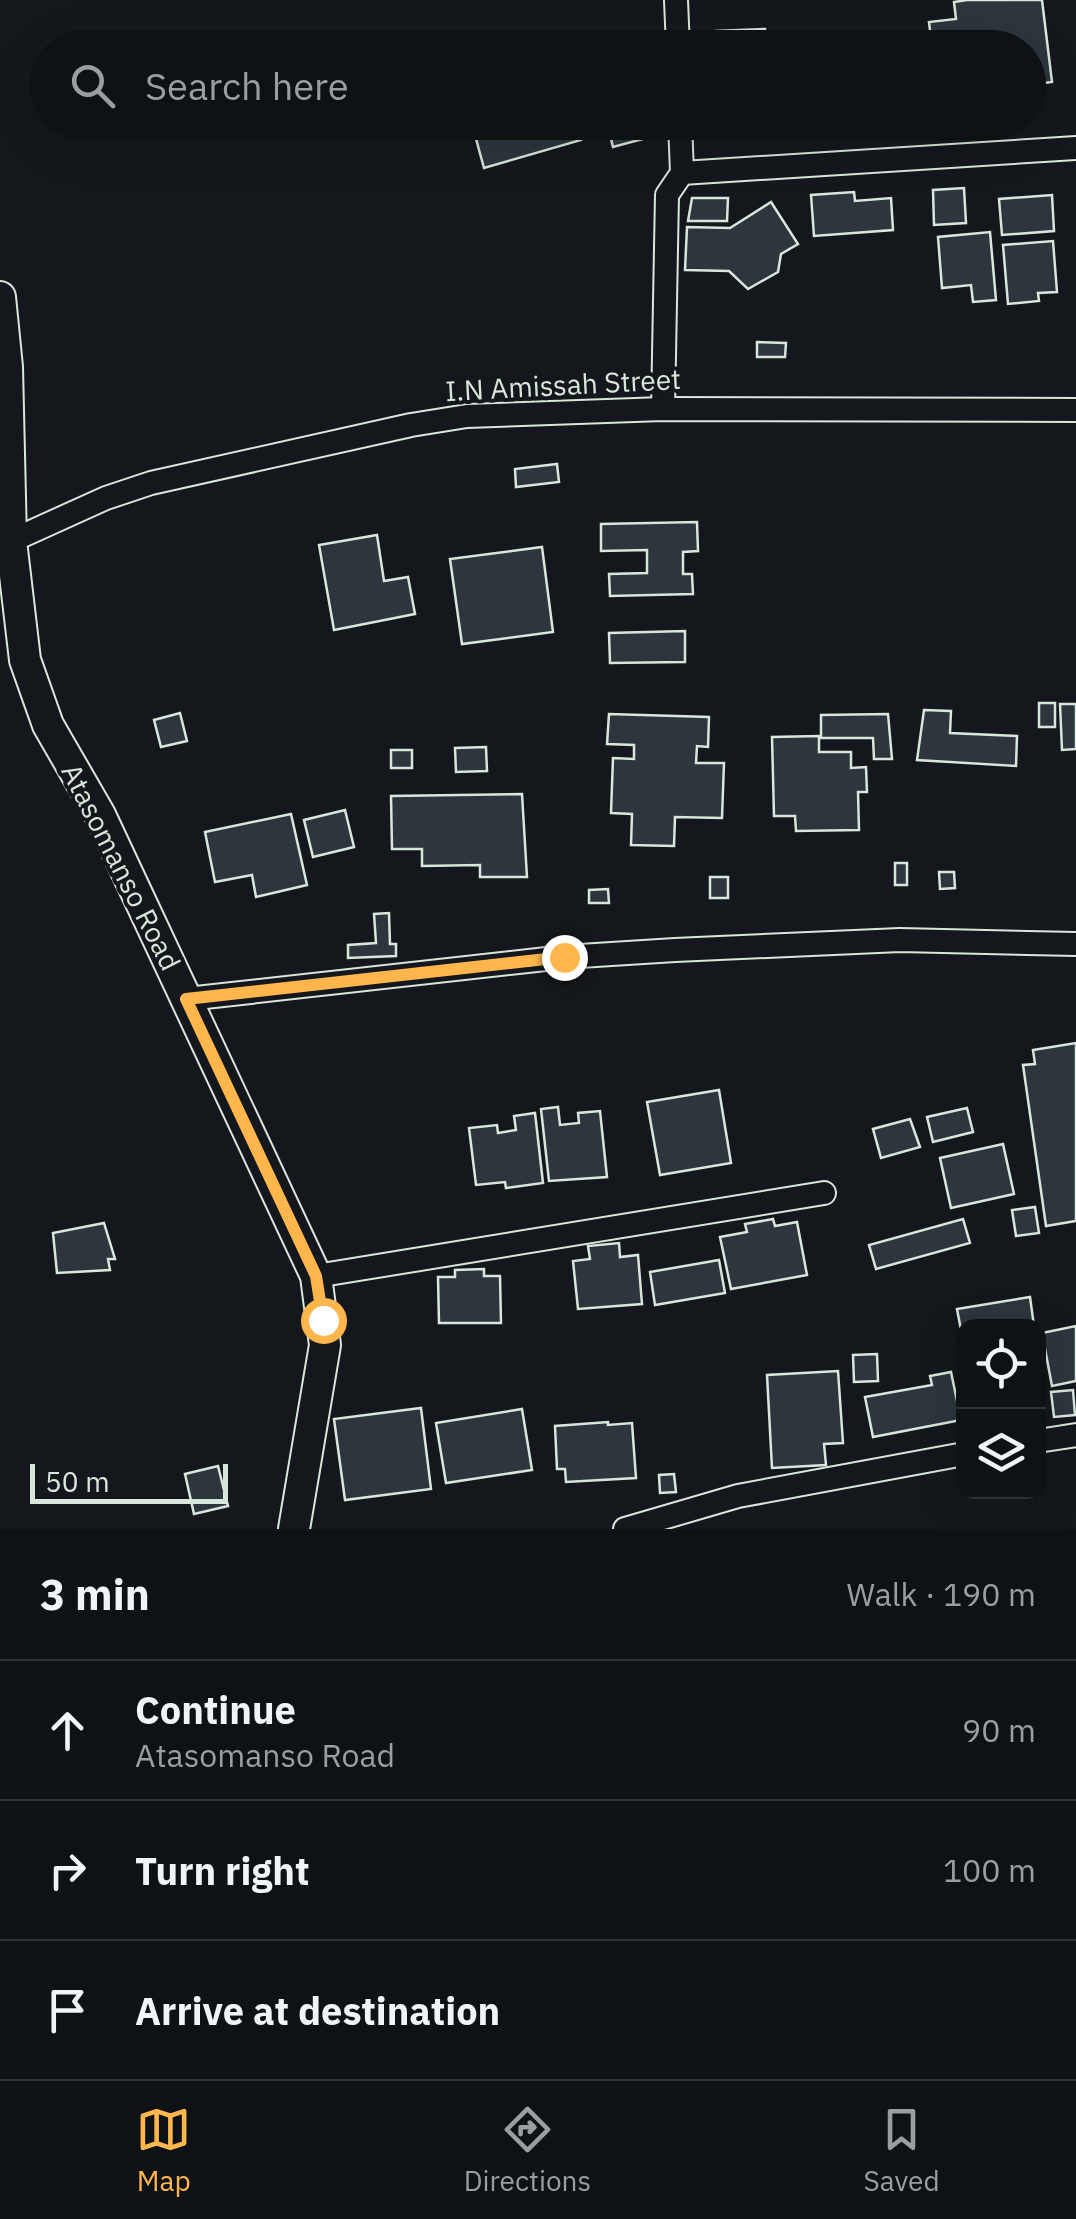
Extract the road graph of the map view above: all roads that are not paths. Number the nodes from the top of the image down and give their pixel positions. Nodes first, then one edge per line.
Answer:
1 (676, 0) edge
2 (677, 30) edge
3 (681, 140) edge
4 (1076, 148) edge
5 (682, 173) junction
6 (0, 298) edge
7 (663, 409) junction
8 (1076, 410) edge
9 (5, 543) edge
10 (1076, 944) edge
11 (186, 999) junction
12 (824, 1193) dead end
13 (316, 1276) junction
14 (1076, 1435) edge
15 (1046, 1440) edge
16 (956, 1455) edge
17 (294, 1529) edge
18 (624, 1529) edge

1 - 2 street
3 - 5 street
4 - 5 street
5 - 7 street
6 - 9 street, Atasomanso Road
7 - 8 street, I.N Amissah Street
7 - 9 street, I.N Amissah Street
9 - 11 street, Atasomanso Road
10 - 11 street
11 - 13 street, Atasomanso Road
12 - 13 street
13 - 17 street, Atasomanso Road
14 - 15 street
16 - 18 street

